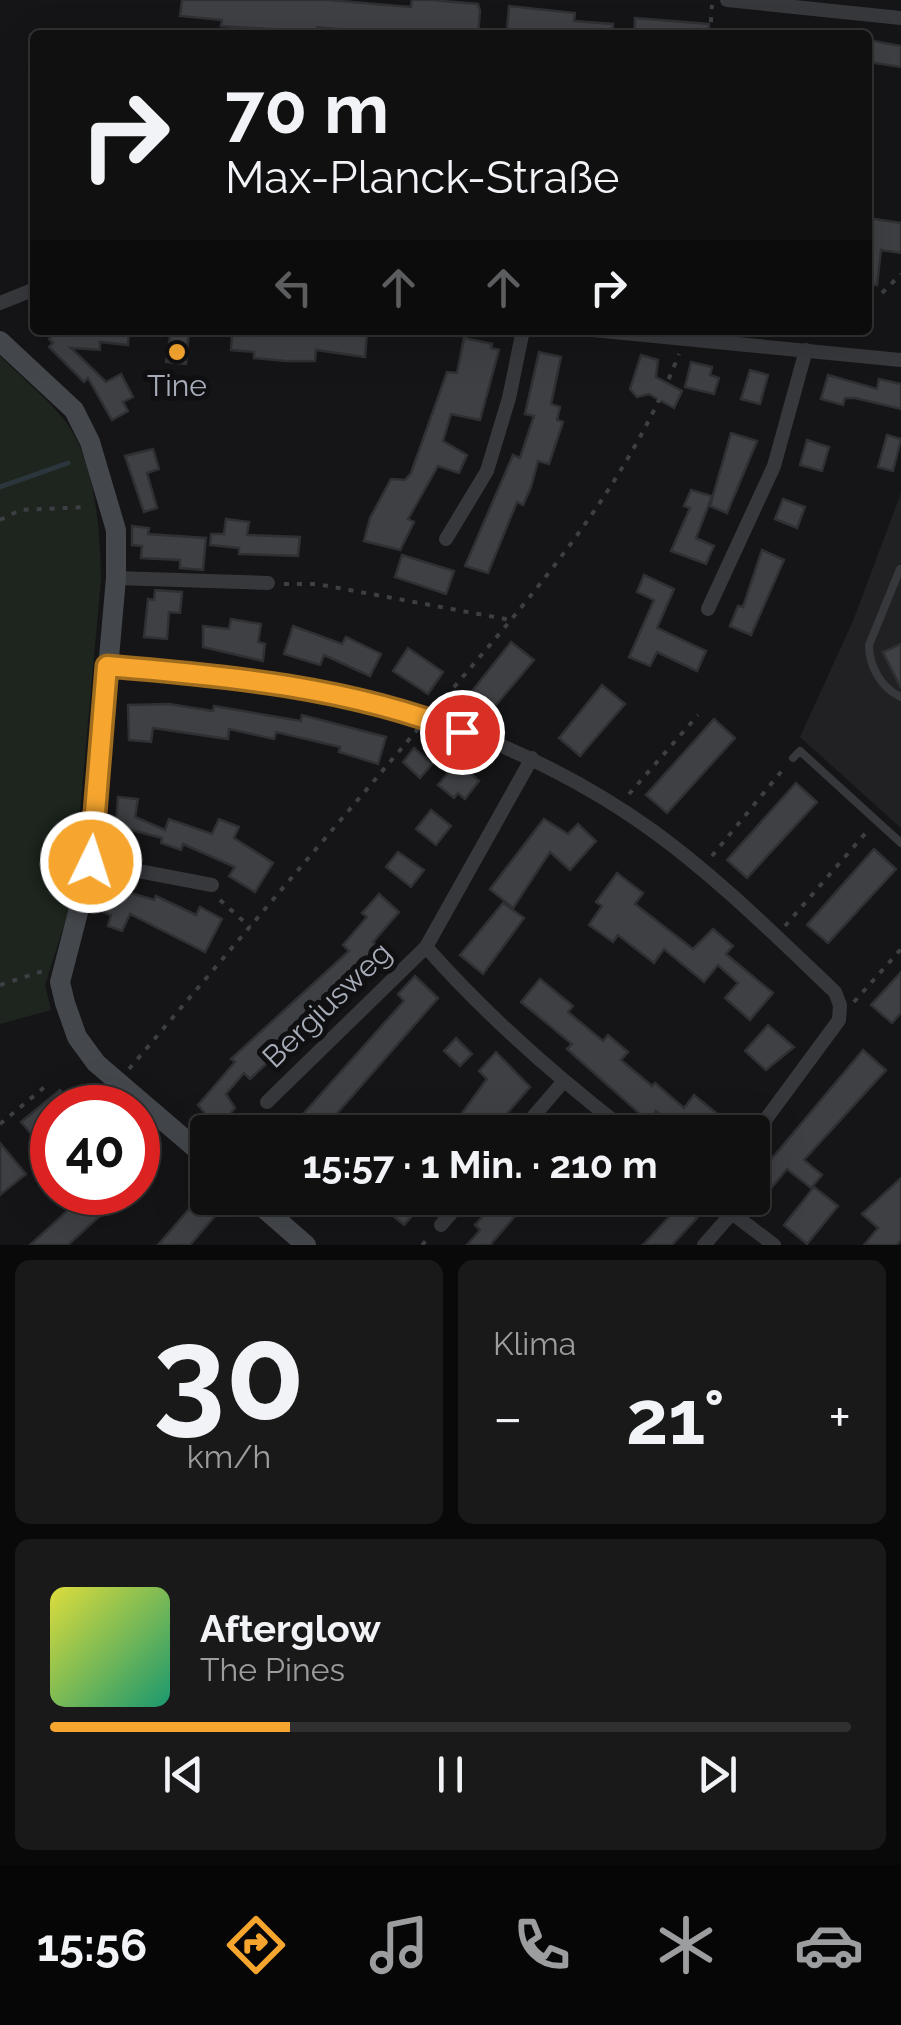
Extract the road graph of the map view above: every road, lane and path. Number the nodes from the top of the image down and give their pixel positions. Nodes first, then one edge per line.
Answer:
1 (713, 0) edge
2 (728, 0) edge
3 (901, 18) edge
4 (710, 30) edge
5 (901, 274) edge
6 (30, 291) edge
7 (882, 293) dead end
8 (0, 303) edge
9 (522, 335) edge
10 (669, 335) edge
11 (684, 336) junction
12 (0, 341) edge
13 (806, 350) junction
14 (901, 360) edge
15 (110, 506) junction
16 (0, 520) edge
17 (446, 539) dead end
18 (900, 570) edge
19 (116, 578) junction
20 (268, 583) joint
21 (708, 609) dead end
22 (511, 620) junction
23 (107, 666) junction
24 (901, 697) edge
25 (698, 715) dead end
26 (428, 718) junction
27 (532, 758) junction
28 (793, 758) joint
29 (616, 809) junction
30 (876, 820) junction
31 (901, 842) edge
32 (91, 862) junction
33 (699, 870) junction
34 (206, 883) joint
35 (250, 927) junction
36 (776, 936) junction
37 (426, 947) junction
38 (901, 950) edge
39 (65, 964) junction
40 (0, 984) edge
41 (838, 1020) junction
42 (563, 1082) junction
43 (116, 1084) junction
44 (30, 1099) edge
45 (267, 1102) joint
46 (256, 1115) edge
47 (535, 1115) edge
48 (606, 1115) edge
49 (769, 1115) edge
50 (0, 1124) edge
51 (190, 1145) edge
52 (272, 1215) edge
53 (450, 1215) edge
54 (730, 1215) edge
55 (735, 1215) edge
56 (441, 1225) dead end
57 (306, 1245) edge
58 (704, 1245) edge
59 (774, 1245) edge

1 - 4 path
2 - 3 street
5 - 7 path
6 - 8 street
9 - 17 street
10 - 11 street
11 - 13 street
11 - 22 path
12 - 15 street
13 - 14 street
13 - 21 street
15 - 16 path
15 - 19 street
18 - 24 lane
19 - 20 street
19 - 23 street
20 - 22 path
22 - 26 path
23 - 26 street
23 - 32 street
25 - 29 path
26 - 27 street
26 - 35 path
27 - 29 street
27 - 37 street, Bergiusweg
28 - 30 lane
28 - 33 path
29 - 33 street
30 - 31 lane
30 - 36 path
32 - 34 street
32 - 39 street
33 - 36 street
34 - 35 path
35 - 43 path
36 - 41 street
37 - 42 street
37 - 45 street, Bergiusweg
38 - 41 path
39 - 40 path
39 - 43 street
41 - 49 street
42 - 47 street
42 - 48 street
43 - 51 street
44 - 50 path
45 - 46 path
52 - 57 street
53 - 56 street
54 - 58 street
55 - 59 street

